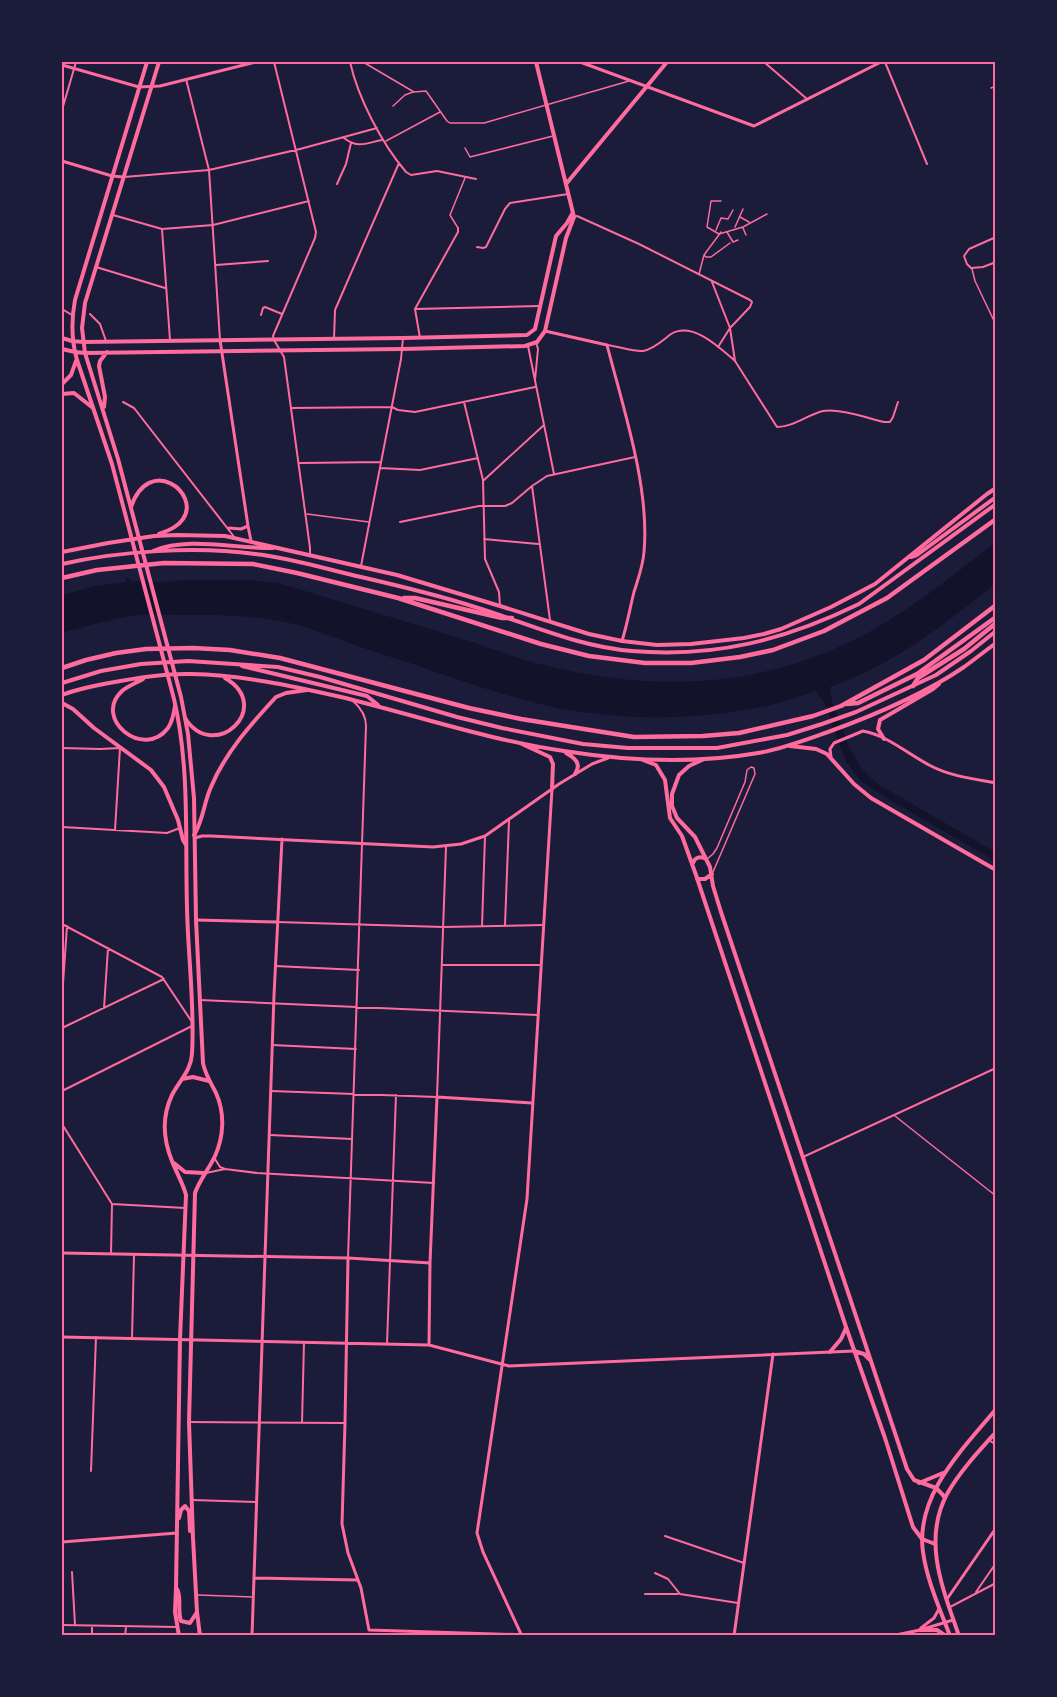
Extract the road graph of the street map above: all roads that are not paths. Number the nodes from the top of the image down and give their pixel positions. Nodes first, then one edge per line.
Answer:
1 (76, 62) edge
2 (147, 62) edge
3 (159, 62) edge
4 (256, 62) edge
5 (274, 62) edge
6 (350, 62) edge
7 (363, 62) edge
8 (536, 62) edge
9 (580, 62) edge
10 (667, 62) edge
11 (764, 62) edge
12 (883, 62) edge
13 (62, 65) edge
14 (74, 69) junction
15 (186, 79) junction
16 (631, 80) junction
17 (151, 86) junction
18 (996, 86) edge
19 (139, 87) junction
20 (647, 87) junction
21 (991, 88) dead end
22 (414, 92) junction
23 (807, 99) junction
24 (546, 105) junction
25 (393, 106) dead end
26 (62, 110) edge
27 (441, 112) junction
28 (377, 128) junction
29 (554, 135) junction
30 (344, 138) junction
31 (382, 140) junction
32 (351, 143) junction
33 (465, 148) dead end
34 (296, 150) junction
35 (62, 161) edge
36 (399, 164) junction
37 (927, 164) dead end
38 (209, 170) junction
39 (112, 176) junction
40 (124, 177) junction
41 (465, 177) junction
42 (476, 179) dead end
43 (338, 184) dead end
44 (566, 184) junction
45 (568, 194) junction
46 (309, 201) junction
47 (721, 201) dead end
48 (743, 209) dead end
49 (733, 210) dead end
50 (767, 213) dead end
51 (112, 215) junction
52 (572, 216) junction
53 (740, 217) junction
54 (750, 224) junction
55 (213, 225) junction
56 (743, 227) junction
57 (458, 228) joint
58 (162, 229) junction
59 (735, 229) junction
60 (715, 231) junction
61 (727, 232) junction
62 (720, 233) junction
63 (746, 235) dead end
64 (996, 237) edge
65 (555, 240) junction
66 (738, 240) dead end
67 (565, 243) junction
68 (730, 243) dead end
69 (477, 247) dead end
70 (704, 255) junction
71 (268, 261) dead end
72 (996, 262) edge
73 (216, 265) junction
74 (96, 267) junction
75 (971, 268) junction
76 (699, 274) junction
77 (712, 282) junction
78 (166, 288) junction
79 (540, 306) junction
80 (62, 309) edge
81 (415, 309) junction
82 (90, 314) dead end
83 (282, 314) junction
84 (72, 315) junction
85 (261, 315) dead end
86 (537, 321) junction
87 (996, 325) edge
88 (730, 328) junction
89 (545, 331) junction
90 (527, 335) junction
91 (62, 338) edge
92 (404, 338) junction
93 (420, 338) junction
94 (334, 339) junction
95 (220, 340) junction
96 (274, 340) junction
97 (72, 341) junction
98 (106, 341) junction
99 (170, 341) junction
100 (83, 342) junction
101 (536, 342) junction
102 (528, 345) junction
103 (607, 345) junction
104 (718, 347) junction
105 (62, 349) edge
106 (403, 349) junction
107 (281, 350) junction
108 (222, 351) junction
109 (75, 352) junction
110 (107, 352) junction
111 (85, 353) junction
112 (77, 360) junction
113 (735, 361) junction
114 (62, 384) edge
115 (535, 385) junction
116 (62, 394) edge
117 (123, 402) dead end
118 (464, 402) junction
119 (898, 402) dead end
120 (392, 407) junction
121 (93, 408) junction
122 (291, 408) junction
123 (104, 411) junction
124 (544, 425) junction
125 (635, 457) junction
126 (478, 458) junction
127 (381, 462) junction
128 (299, 463) junction
129 (380, 468) junction
130 (554, 474) junction
131 (483, 480) junction
132 (532, 486) junction
133 (996, 488) edge
134 (996, 497) edge
135 (996, 504) edge
136 (484, 506) junction
137 (131, 507) junction
138 (306, 514) junction
139 (996, 519) edge
140 (369, 522) junction
141 (400, 522) dead end
142 (248, 526) junction
143 (229, 528) junction
144 (154, 536) junction
145 (235, 538) junction
146 (484, 539) junction
147 (251, 541) junction
148 (539, 544) junction
149 (277, 548) junction
150 (62, 552) edge
151 (149, 552) junction
152 (310, 555) junction
153 (908, 558) junction
154 (62, 564) edge
155 (361, 567) junction
156 (62, 578) edge
157 (398, 598) junction
158 (996, 605) edge
159 (500, 606) junction
160 (996, 616) edge
161 (512, 618) junction
162 (550, 623) junction
163 (996, 623) edge
164 (996, 631) edge
165 (622, 641) junction
166 (996, 643) edge
167 (230, 663) junction
168 (62, 669) edge
169 (222, 676) junction
170 (147, 678) junction
171 (944, 679) junction
172 (62, 683) edge
173 (913, 686) junction
174 (309, 690) junction
175 (62, 695) edge
176 (351, 700) junction
177 (62, 703) edge
178 (843, 705) junction
179 (175, 706) junction
180 (380, 706) junction
181 (186, 718) junction
182 (884, 739) junction
183 (513, 741) junction
184 (785, 746) junction
185 (62, 748) edge
186 (120, 748) junction
187 (563, 751) junction
188 (613, 757) junction
189 (831, 757) junction
190 (634, 758) junction
191 (706, 759) junction
192 (575, 774) junction
193 (996, 783) edge
194 (552, 789) junction
195 (509, 820) junction
196 (62, 827) edge
197 (180, 828) junction
198 (115, 830) junction
199 (485, 836) junction
200 (194, 837) junction
201 (282, 839) junction
202 (363, 844) junction
203 (186, 845) junction
204 (446, 846) junction
205 (706, 859) junction
206 (692, 866) junction
207 (996, 870) edge
208 (712, 874) junction
209 (697, 879) junction
210 (196, 920) junction
211 (277, 922) junction
212 (62, 924) edge
213 (360, 924) junction
214 (67, 926) junction
215 (505, 926) junction
216 (544, 926) junction
217 (443, 927) junction
218 (482, 927) junction
219 (108, 947) junction
220 (442, 965) junction
221 (541, 965) junction
222 (275, 966) junction
223 (359, 970) junction
224 (164, 979) junction
225 (62, 998) edge
226 (200, 1000) junction
227 (274, 1003) junction
228 (357, 1007) junction
229 (104, 1008) junction
230 (440, 1011) junction
231 (538, 1015) junction
232 (192, 1024) junction
233 (62, 1028) edge
234 (764, 1040) junction
235 (752, 1044) junction
236 (272, 1045) junction
237 (356, 1049) junction
238 (767, 1050) junction
239 (755, 1054) junction
240 (996, 1068) edge
241 (182, 1079) junction
242 (210, 1081) junction
243 (62, 1091) edge
244 (271, 1091) junction
245 (354, 1093) junction
246 (396, 1095) junction
247 (437, 1097) junction
248 (532, 1102) junction
249 (894, 1115) junction
250 (62, 1124) edge
251 (270, 1135) junction
252 (352, 1139) junction
253 (803, 1157) junction
254 (214, 1158) junction
255 (171, 1160) junction
256 (225, 1169) junction
257 (204, 1173) junction
258 (268, 1173) junction
259 (351, 1178) junction
260 (392, 1180) junction
261 (434, 1183) junction
262 (996, 1196) edge
263 (112, 1204) junction
264 (185, 1208) junction
265 (62, 1253) edge
266 (111, 1254) junction
267 (135, 1255) junction
268 (184, 1256) junction
269 (193, 1256) junction
270 (266, 1256) junction
271 (348, 1258) junction
272 (389, 1260) junction
273 (430, 1263) junction
274 (846, 1287) junction
275 (835, 1291) junction
276 (846, 1327) junction
277 (62, 1337) edge
278 (96, 1337) junction
279 (132, 1338) junction
280 (180, 1339) junction
281 (191, 1339) junction
282 (262, 1340) junction
283 (304, 1342) junction
284 (347, 1343) junction
285 (387, 1344) junction
286 (429, 1345) junction
287 (854, 1351) junction
288 (830, 1352) junction
289 (773, 1354) junction
290 (503, 1365) junction
291 (872, 1365) junction
292 (996, 1409) edge
293 (189, 1422) junction
294 (259, 1423) junction
295 (302, 1423) junction
296 (345, 1423) junction
297 (996, 1432) edge
298 (989, 1440) junction
299 (996, 1445) edge
300 (91, 1471) dead end
301 (947, 1471) junction
302 (942, 1478) junction
303 (919, 1483) junction
304 (954, 1484) junction
305 (936, 1488) junction
306 (945, 1499) junction
307 (192, 1500) junction
308 (256, 1502) junction
309 (177, 1519) junction
310 (996, 1528) edge
311 (177, 1533) junction
312 (665, 1536) dead end
313 (193, 1538) junction
314 (922, 1539) junction
315 (62, 1542) edge
316 (935, 1544) junction
317 (744, 1563) junction
318 (995, 1564) edge
319 (996, 1571) edge
320 (72, 1572) dead end
321 (655, 1573) dead end
322 (255, 1578) junction
323 (359, 1580) junction
324 (996, 1583) edge
325 (176, 1588) junction
326 (645, 1594) dead end
327 (680, 1594) junction
328 (974, 1594) junction
329 (196, 1595) junction
330 (254, 1597) junction
331 (946, 1600) junction
332 (738, 1604) junction
333 (949, 1607) junction
334 (940, 1608) junction
335 (197, 1612) junction
336 (953, 1620) junction
337 (945, 1623) junction
338 (62, 1625) edge
339 (75, 1625) junction
340 (92, 1626) junction
341 (126, 1627) junction
342 (177, 1627) junction
343 (369, 1630) junction
344 (920, 1630) junction
345 (445, 1634) edge
346 (521, 1634) edge
347 (92, 1635) edge
348 (125, 1635) edge
349 (180, 1635) edge
350 (200, 1635) edge
351 (252, 1635) edge
352 (369, 1635) edge
353 (561, 1635) edge
354 (734, 1635) edge
355 (891, 1635) edge
356 (948, 1635) edge
357 (959, 1635) edge

1 - 14 street
2 - 19 main road
3 - 17 main road
4 - 15 street
5 - 34 street
6 - 28 street
7 - 22 lane
8 - 24 main road
9 - 16 street
10 - 20 main road
11 - 23 street
12 - 23 street
12 - 37 street
13 - 14 street
14 - 19 street
14 - 26 street
15 - 17 street
15 - 38 street
16 - 20 street
16 - 24 lane
17 - 19 street
17 - 40 main road
18 - 21 lane
19 - 39 main road
20 - 23 street
20 - 44 main road
22 - 25 lane
22 - 27 lane
24 - 27 lane
24 - 29 main road
27 - 31 lane
28 - 30 street
28 - 31 street
29 - 33 lane
29 - 44 main road
30 - 32 street
30 - 34 street
31 - 32 street
31 - 36 street
32 - 43 street
34 - 38 street
34 - 46 street
35 - 39 street
36 - 41 street
36 - 94 street
38 - 40 street
38 - 55 street
39 - 40 street
39 - 84 main road
40 - 51 main road
41 - 42 street
41 - 57 lane
44 - 45 main road
45 - 52 main road
45 - 69 street
46 - 55 street
46 - 83 street
47 - 60 lane
48 - 53 lane
49 - 60 lane
50 - 54 lane
51 - 58 street
51 - 74 main road
52 - 65 main road
52 - 67 main road
52 - 76 street
53 - 54 lane
53 - 59 lane
54 - 56 lane
55 - 58 street
55 - 73 street
56 - 59 lane
56 - 63 lane
57 - 81 street
58 - 78 street
59 - 61 lane
60 - 62 lane
61 - 62 lane
61 - 66 lane
62 - 70 lane
64 - 75 street
65 - 67 main road
65 - 79 main road
67 - 89 main road
68 - 70 lane
70 - 76 lane
71 - 73 street
72 - 75 street
73 - 95 street
74 - 78 street
74 - 100 main road
75 - 87 lane
76 - 77 street
77 - 88 street
77 - 88 street
78 - 99 street
79 - 81 street
79 - 86 main road
80 - 84 street
81 - 93 street
82 - 98 street
83 - 85 street
83 - 96 street
84 - 97 main road
86 - 89 main road
86 - 90 main road
88 - 104 street
88 - 113 street
89 - 101 main road
89 - 103 street
90 - 93 main road
90 - 101 main road
91 - 97 main road
92 - 93 main road
92 - 94 main road
92 - 106 street
94 - 96 main road
95 - 96 main road
95 - 99 main road
95 - 108 street
96 - 107 street
97 - 100 main road
97 - 109 main road
98 - 99 main road
98 - 100 main road
100 - 111 main road
101 - 102 main road
101 - 115 street
102 - 106 main road
102 - 115 street
103 - 104 street
103 - 125 street
104 - 113 street
105 - 109 main road
106 - 107 main road
106 - 120 street
107 - 108 main road
107 - 122 street
108 - 110 main road
108 - 142 street
109 - 111 main road
109 - 112 main road
110 - 111 main road
110 - 123 main road
111 - 123 main road
112 - 114 main road
112 - 121 main road
113 - 119 street
115 - 118 street
115 - 124 street
116 - 121 main road
117 - 143 street
118 - 120 street
118 - 126 street
120 - 122 street
120 - 127 street
121 - 179 main road
122 - 128 street
123 - 137 main road
124 - 130 street
124 - 131 street
125 - 130 street
125 - 165 street
126 - 129 street
126 - 131 street
127 - 128 street
127 - 129 street
128 - 138 street
129 - 140 street
130 - 132 street
131 - 136 street
132 - 136 street
132 - 148 street
133 - 153 main road
134 - 153 main road
135 - 161 main road
136 - 141 street
136 - 146 street
137 - 144 main road
137 - 181 main road
138 - 140 lane
138 - 152 street
139 - 157 highway
140 - 155 street
142 - 143 street
142 - 147 street
143 - 145 street
144 - 145 main road
144 - 150 main road
145 - 147 main road
146 - 148 street
146 - 159 street
147 - 149 main road
148 - 162 street
149 - 151 main road
149 - 152 main road
151 - 154 main road
151 - 161 main road
152 - 155 main road
153 - 165 main road
155 - 159 main road
156 - 157 highway
157 - 161 highway
158 - 178 highway
159 - 162 main road
160 - 178 highway
162 - 165 main road
163 - 173 highway
164 - 173 main road
166 - 171 main road
167 - 172 main road
167 - 173 main road
167 - 180 main road
168 - 178 highway
169 - 170 main road
169 - 174 main road
169 - 181 main road
170 - 175 main road
170 - 179 main road
171 - 182 main road
171 - 184 main road
174 - 176 main road
174 - 200 main road
176 - 180 main road
176 - 202 street
177 - 186 main road
179 - 203 main road
180 - 183 main road
181 - 200 main road
182 - 189 street
182 - 193 street
183 - 187 main road
183 - 194 main road
184 - 189 main road
184 - 191 main road
185 - 186 street
186 - 197 main road
186 - 198 street
187 - 188 main road
187 - 192 main road
188 - 190 main road
188 - 192 street
189 - 207 main road
190 - 191 main road
190 - 206 main road
191 - 205 main road
192 - 194 street
194 - 195 street
194 - 216 street
195 - 199 street
195 - 215 street
196 - 198 street
197 - 198 street
197 - 203 main road
199 - 204 street
199 - 218 street
200 - 201 street
200 - 210 main road
201 - 202 street
201 - 211 street
202 - 204 street
202 - 213 street
203 - 232 main road
204 - 217 street
205 - 206 main road
205 - 208 main road
205 - 208 lane
206 - 209 main road
208 - 209 main road
208 - 234 main road
209 - 235 main road
210 - 211 street
210 - 226 main road
211 - 213 street
211 - 222 street
212 - 214 street
213 - 217 street
213 - 223 street
214 - 219 street
214 - 225 street
215 - 216 street
215 - 218 street
216 - 221 street
217 - 218 street
217 - 220 street
219 - 224 street
219 - 229 street
220 - 221 street
220 - 230 street
221 - 231 street
222 - 223 street
222 - 227 street
223 - 228 street
224 - 229 street
224 - 232 street
226 - 227 street
226 - 242 main road
227 - 228 street
227 - 236 street
228 - 230 street
228 - 237 street
229 - 233 street
230 - 231 street
230 - 247 street
231 - 248 street
232 - 241 main road
232 - 243 street
234 - 235 main road
234 - 238 main road
235 - 239 main road
236 - 237 street
236 - 244 street
237 - 245 street
238 - 239 main road
238 - 253 main road
239 - 275 main road
240 - 249 street
241 - 242 main road
241 - 255 main road
242 - 254 main road
244 - 245 street
244 - 251 street
245 - 246 street
245 - 252 street
246 - 247 street
246 - 260 street
247 - 248 street
247 - 261 street
248 - 290 street
249 - 253 street
249 - 262 lane
250 - 263 street
251 - 252 street
251 - 258 street
252 - 259 street
253 - 274 main road
254 - 256 street
254 - 257 main road
255 - 257 main road
255 - 264 main road
256 - 257 street
256 - 258 street
257 - 269 main road
258 - 259 street
258 - 270 street
259 - 260 street
259 - 271 street
260 - 261 street
260 - 272 street
261 - 273 street
263 - 264 street
263 - 266 street
264 - 268 main road
265 - 266 street
266 - 267 street
267 - 268 street
267 - 279 street
268 - 269 street
268 - 280 main road
269 - 270 street
269 - 281 main road
270 - 271 street
270 - 282 street
271 - 272 street
271 - 284 street
272 - 273 street
272 - 285 street
273 - 286 street
274 - 275 main road
274 - 291 main road
275 - 276 main road
276 - 287 main road
276 - 288 main road
277 - 278 street
278 - 279 street
278 - 300 street
279 - 280 street
280 - 281 street
280 - 309 main road
281 - 282 street
281 - 293 main road
282 - 283 street
282 - 294 street
283 - 284 street
283 - 295 street
284 - 285 street
284 - 296 street
285 - 286 street
286 - 290 street
287 - 288 street
287 - 291 main road
287 - 314 main road
288 - 289 street
289 - 290 street
289 - 317 street
290 - 346 street
291 - 303 main road
292 - 301 main road
293 - 294 street
293 - 307 main road
294 - 295 street
294 - 308 street
295 - 296 street
296 - 323 street
297 - 298 main road
298 - 299 street
298 - 304 main road
301 - 302 main road
301 - 303 main road
302 - 304 main road
302 - 305 main road
303 - 305 main road
304 - 306 main road
305 - 306 main road
305 - 314 main road
306 - 316 main road
307 - 308 street
307 - 313 main road
308 - 322 street
309 - 311 main road
309 - 313 main road
310 - 331 street
311 - 315 street
311 - 325 main road
312 - 317 street
313 - 329 main road
314 - 316 main road
314 - 334 main road
316 - 331 main road
317 - 332 street
318 - 319 street
318 - 328 street
320 - 339 street
321 - 327 street
322 - 323 street
322 - 330 street
323 - 343 street
324 - 328 street
325 - 335 main road
325 - 342 main road
326 - 327 street
327 - 332 street
328 - 333 street
329 - 330 lane
329 - 335 main road
330 - 351 street
331 - 333 main road
332 - 354 street
333 - 336 main road
334 - 337 main road
334 - 344 street
335 - 350 main road
336 - 337 street
336 - 357 main road
337 - 344 street
337 - 356 main road
338 - 339 street
339 - 340 street
340 - 341 street
340 - 347 street
341 - 342 street
341 - 348 street
342 - 349 main road
343 - 345 street
343 - 352 street
344 - 355 street
344 - 356 main road
345 - 346 street
346 - 353 street

